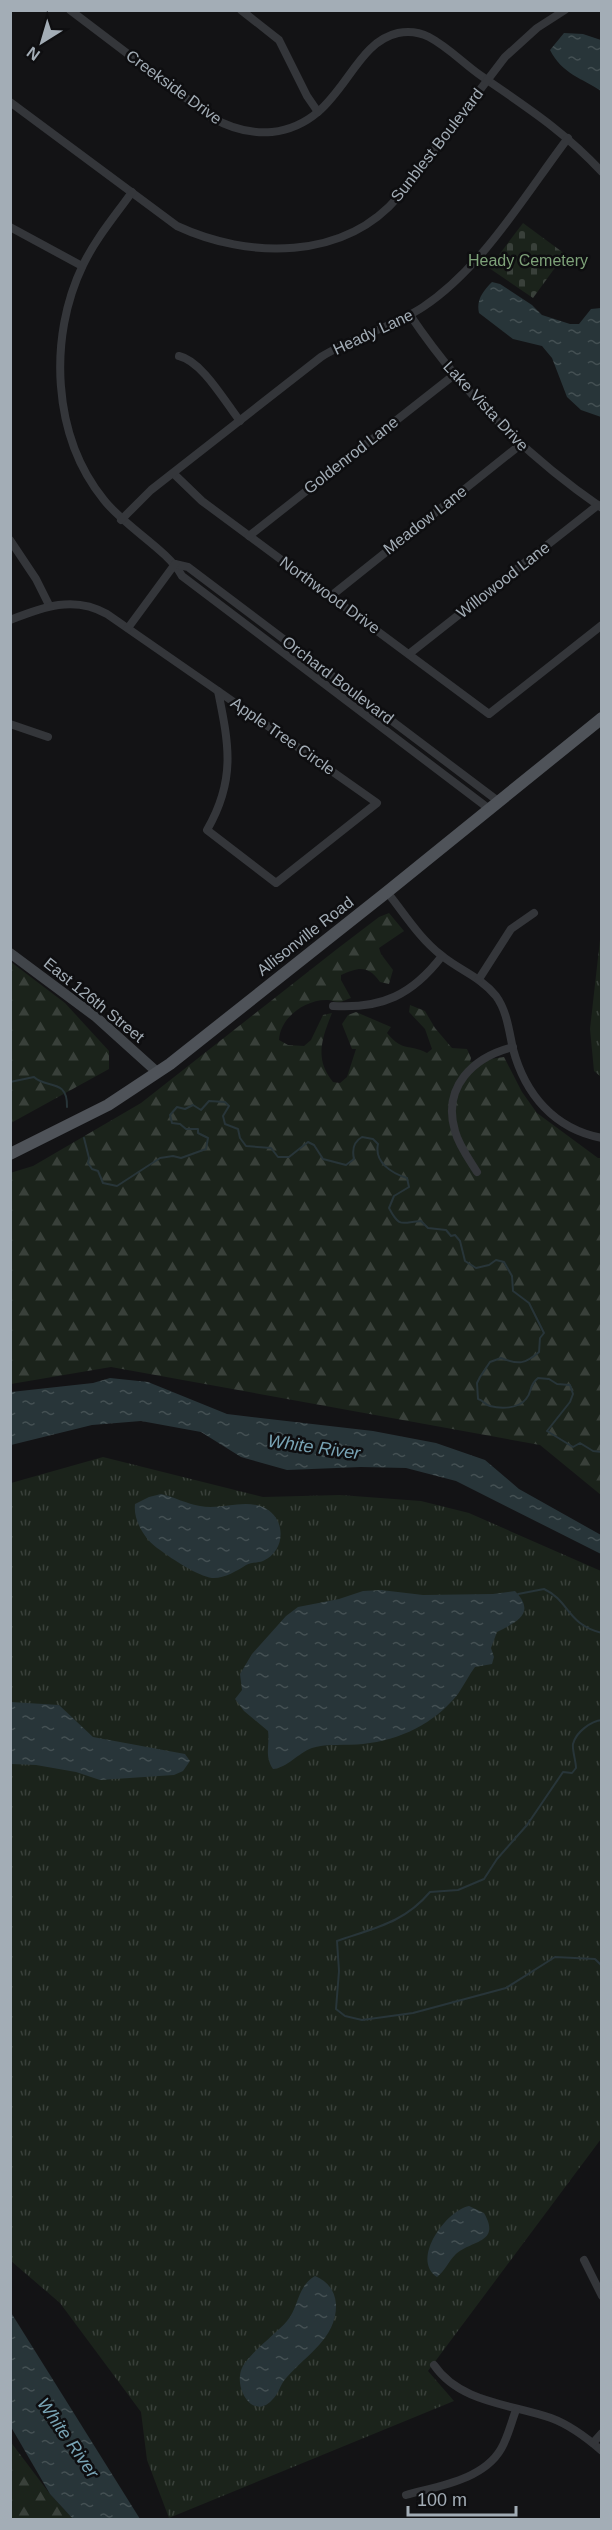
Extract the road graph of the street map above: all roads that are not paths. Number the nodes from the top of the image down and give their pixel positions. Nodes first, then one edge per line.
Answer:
1 (70, 10) edge
2 (241, 10) edge
3 (565, 10) edge
4 (488, 80) junction
5 (10, 102) edge
6 (318, 112) junction
7 (568, 138) junction
8 (602, 172) edge
9 (132, 192) junction
10 (10, 226) edge
11 (82, 266) junction
12 (410, 315) junction
13 (178, 357) dead end
14 (454, 375) junction
15 (240, 421) junction
16 (520, 445) junction
17 (174, 474) junction
18 (600, 506) edge
19 (121, 520) junction
20 (249, 536) junction
21 (10, 540) edge
22 (175, 564) junction
23 (331, 596) junction
24 (49, 605) junction
25 (10, 620) edge
26 (602, 625) edge
27 (129, 628) junction
28 (409, 654) junction
29 (218, 691) junction
30 (602, 718) edge
31 (10, 724) edge
32 (48, 737) dead end
33 (493, 805) junction
34 (387, 892) junction
35 (534, 913) dead end
36 (10, 953) edge
37 (442, 956) junction
38 (479, 979) junction
39 (333, 1006) dead end
40 (513, 1047) junction
41 (157, 1072) junction
42 (602, 1138) edge
43 (10, 1154) edge
44 (477, 1172) dead end
45 (584, 2260) dead end
46 (602, 2296) edge
47 (434, 2365) dead end
48 (516, 2410) junction
49 (602, 2433) edge
50 (592, 2443) junction
51 (602, 2451) edge
52 (406, 2495) dead end

1 - 6 street, Creekside Drive
2 - 6 street
3 - 4 street, Sunblest Boulevard
4 - 6 street, Creekside Drive
4 - 7 street, Creekside Drive
4 - 9 street, Sunblest Boulevard
5 - 9 street, Sunblest Boulevard
7 - 8 street, Creekside Drive
7 - 12 street, Heady Lane
9 - 11 street, Orchard Boulevard
10 - 11 street
11 - 19 street, Orchard Boulevard
12 - 14 street, Lake Vista Drive
12 - 15 street, Heady Lane
13 - 15 street
14 - 16 street, Lake Vista Drive
14 - 20 street, Goldenrod Lane
15 - 17 street, Heady Lane
16 - 18 street, Lake Vista Drive
16 - 23 street, Meadow Lane
17 - 19 street, Heady Lane
17 - 20 street, Northwood Drive
18 - 28 street, Willowood Lane
19 - 22 street, Orchard Boulevard
20 - 23 street, Northwood Drive
21 - 24 street
22 - 27 street
22 - 33 street, Orchard Boulevard
22 - 33 street, Orchard Boulevard
23 - 28 street, Northwood Drive
24 - 25 street
24 - 27 street
26 - 28 street, Northwood Drive
27 - 29 street
29 - 29 street, Apple Tree Circle
30 - 33 main road, Allisonville Road
31 - 32 street
33 - 34 main road, Allisonville Road
34 - 37 street
34 - 41 main road, Allisonville Road
35 - 38 street
36 - 41 main road, East 126th Street
37 - 38 street
37 - 39 street
38 - 40 street
40 - 42 street
40 - 44 street
41 - 43 main road, Allisonville Road
45 - 46 street
47 - 48 street
48 - 50 street
48 - 52 street
49 - 50 street
50 - 51 street

